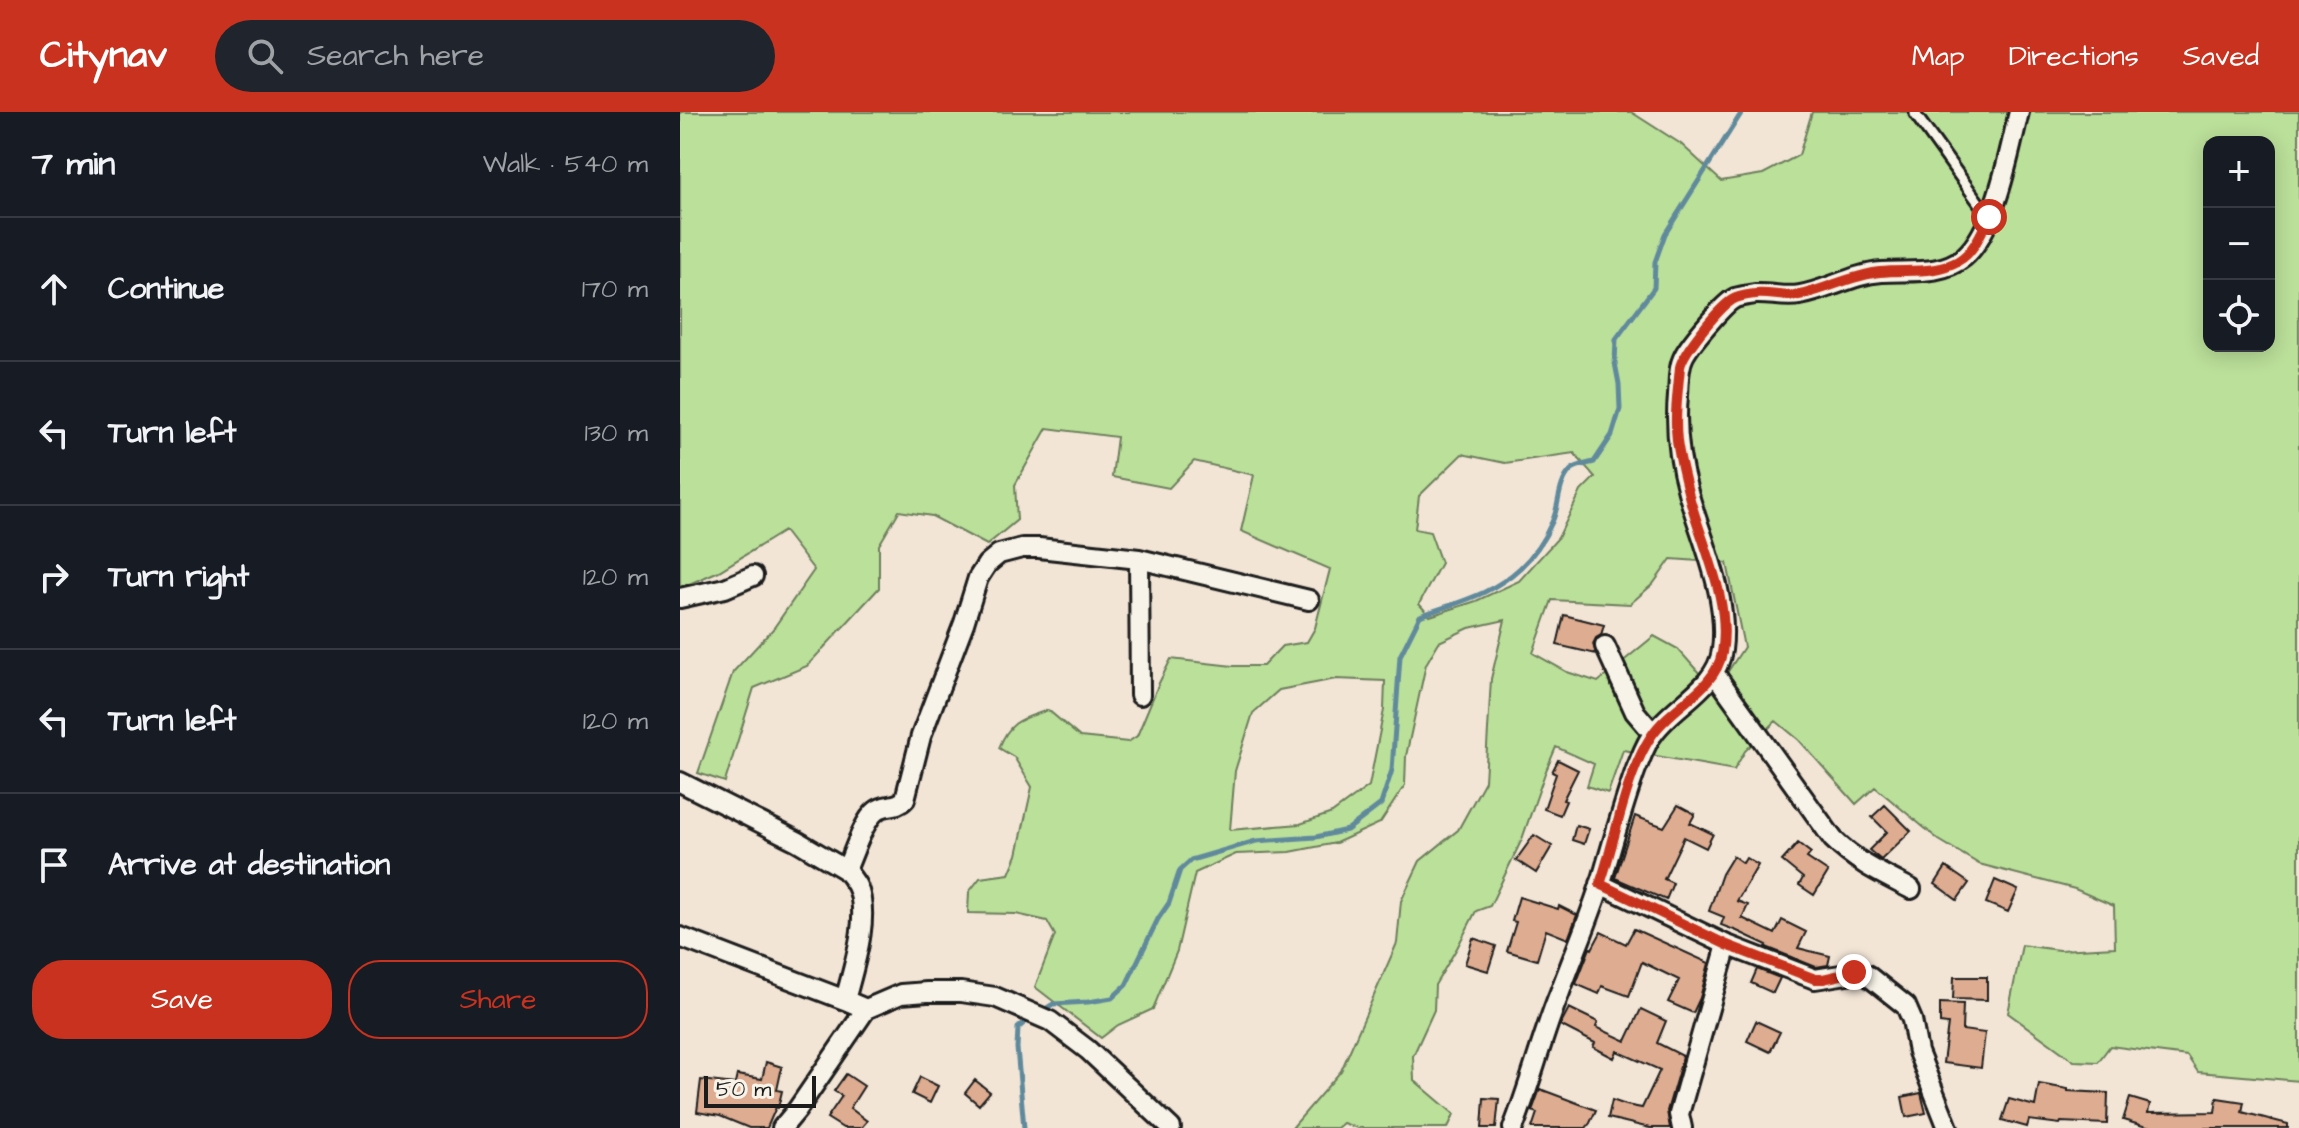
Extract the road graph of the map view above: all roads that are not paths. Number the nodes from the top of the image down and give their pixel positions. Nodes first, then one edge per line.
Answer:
1 (2019, 112) edge
2 (1915, 114) edge
3 (1989, 217) junction
4 (1139, 559) junction
5 (753, 576) dead end
6 (680, 598) edge
7 (1309, 600) dead end
8 (1605, 646) dead end
9 (1715, 674) junction
10 (1140, 695) dead end
11 (1653, 733) junction
12 (680, 782) edge
13 (846, 870) junction
14 (1600, 884) junction
15 (1911, 889) dead end
16 (680, 937) edge
17 (1727, 945) junction
18 (845, 1000) junction
19 (866, 1009) junction
20 (782, 1128) edge
21 (1171, 1128) edge
22 (1513, 1128) edge
23 (1682, 1128) edge
24 (1948, 1128) edge

1 - 3 street
2 - 3 lane
3 - 9 street
4 - 7 street
4 - 10 street
4 - 13 street
5 - 6 street
8 - 11 street
9 - 11 street
9 - 15 street
11 - 14 street
12 - 13 street
13 - 18 street
14 - 17 street
14 - 22 street
16 - 18 street
17 - 23 street
17 - 24 street
18 - 19 street
19 - 20 street
19 - 21 street

